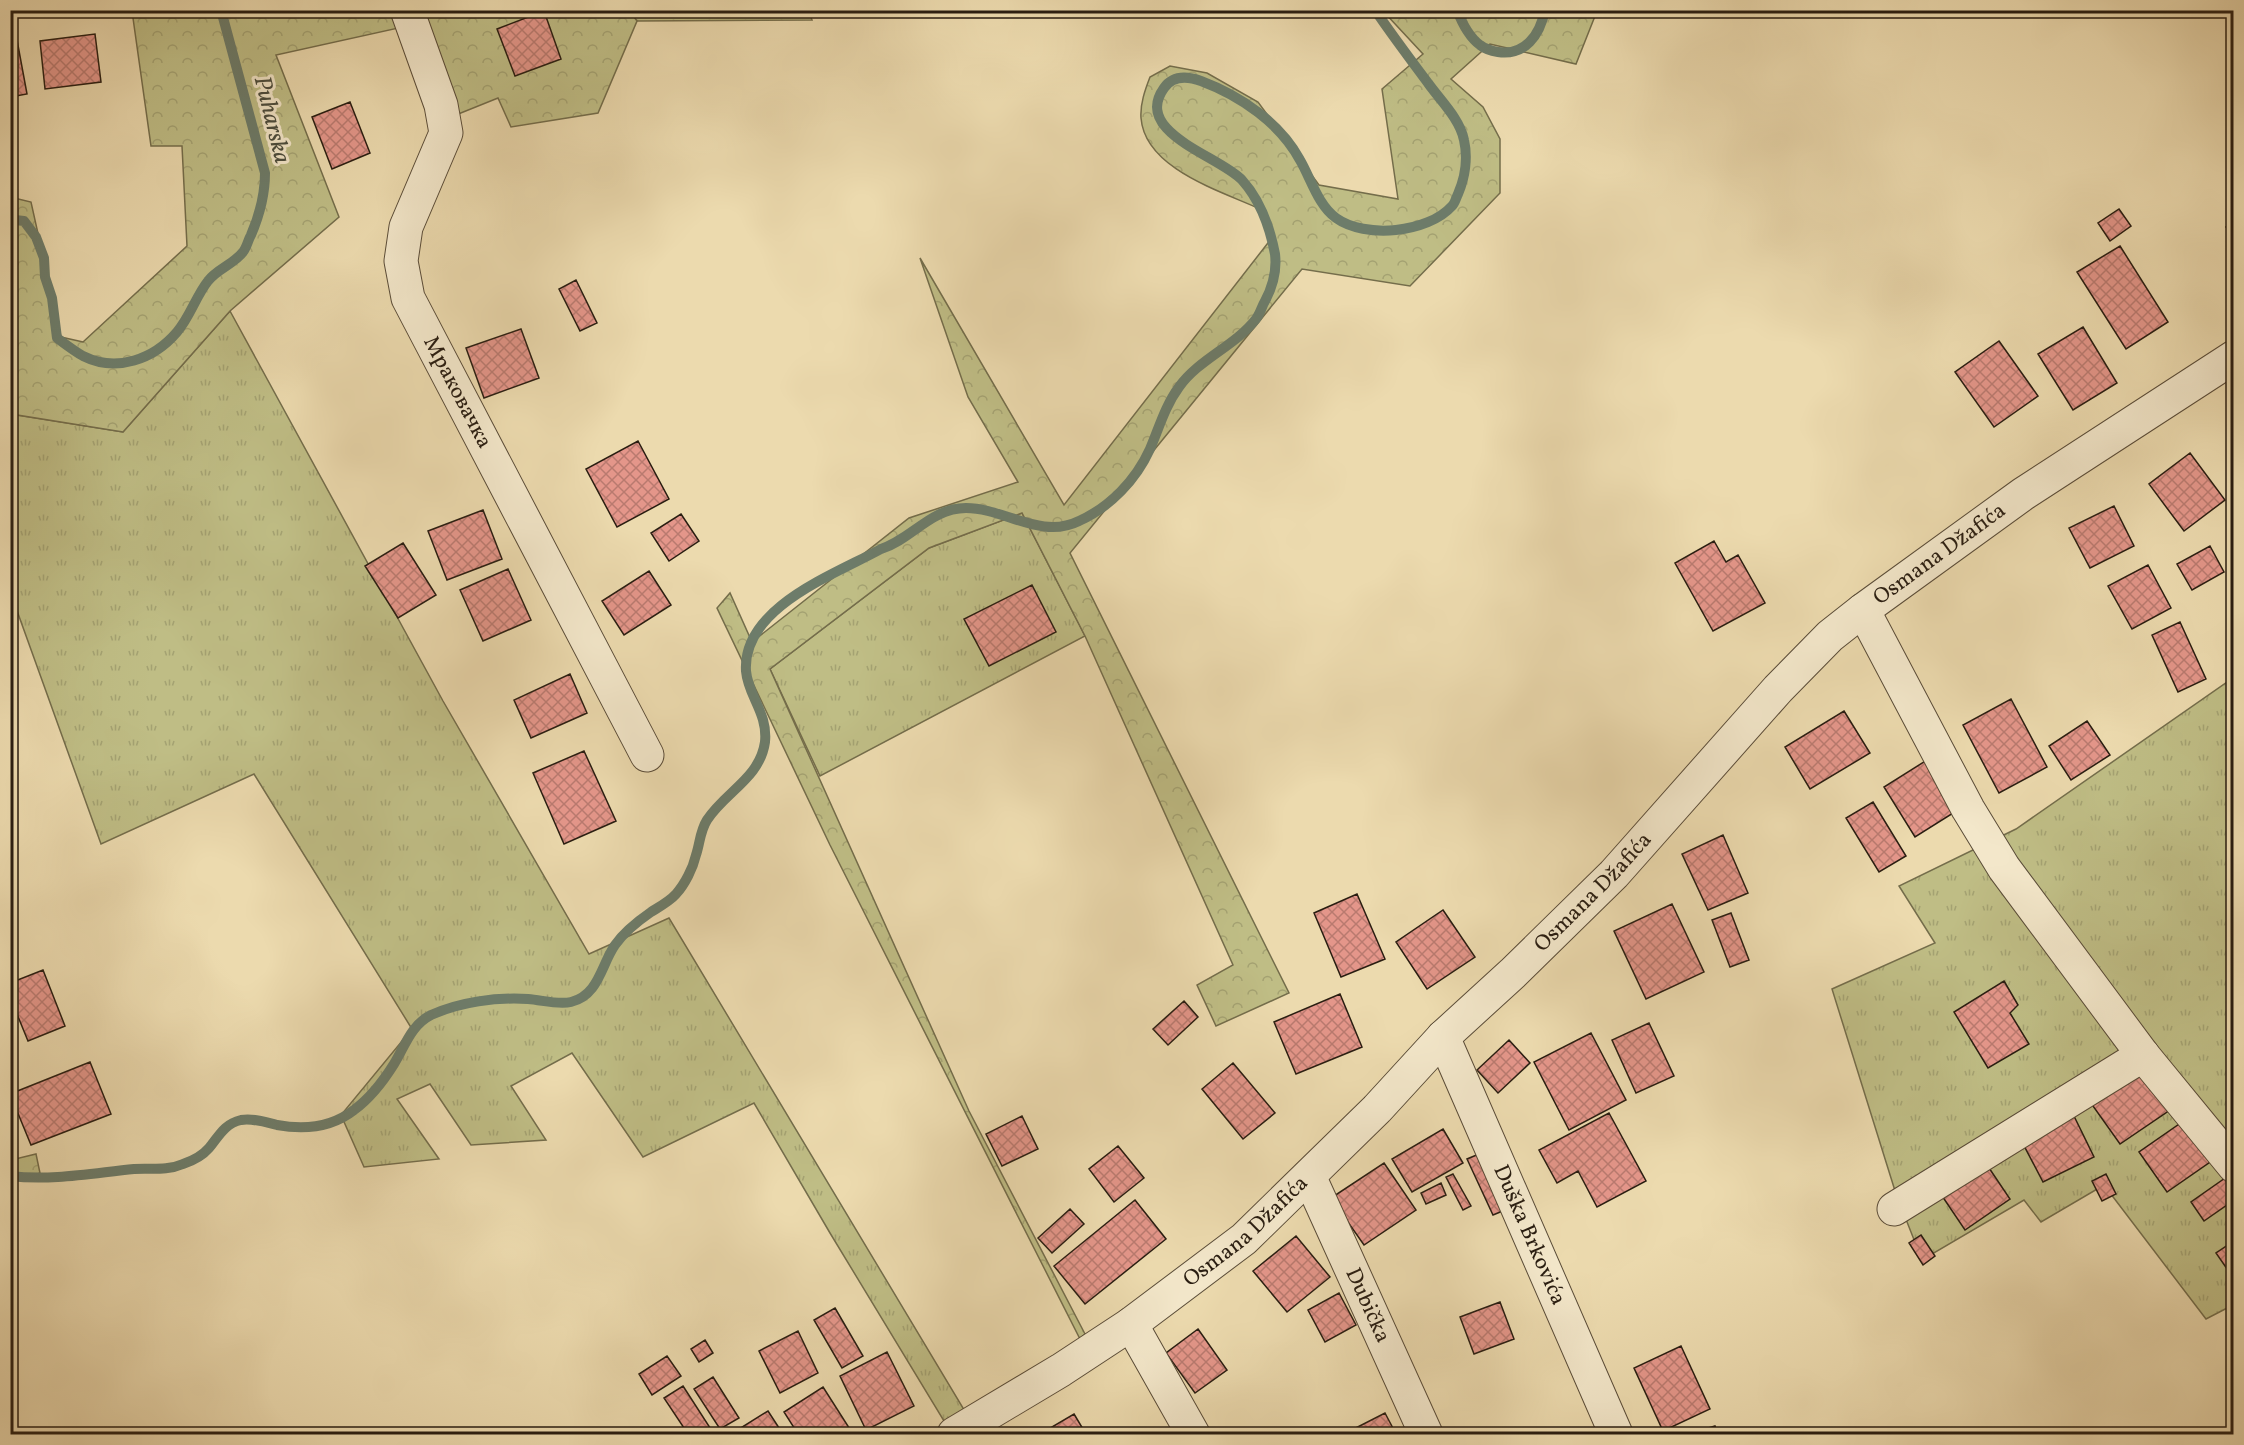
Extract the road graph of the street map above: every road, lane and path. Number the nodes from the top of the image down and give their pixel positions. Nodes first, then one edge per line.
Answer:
1 (407, 10) edge
2 (2234, 357) edge
3 (1863, 610) junction
4 (647, 755) dead end
5 (1443, 1037) junction
6 (2143, 1055) junction
7 (2234, 1166) edge
8 (1310, 1176) junction
9 (1894, 1209) dead end
10 (1131, 1324) junction
11 (954, 1434) edge
12 (1193, 1434) edge
13 (1426, 1434) edge
14 (1616, 1434) edge

1 - 4 street, Мраковачка
2 - 3 street, Osmana Džafića
3 - 5 street, Osmana Džafića
3 - 6 street
5 - 8 street, Osmana Džafića
5 - 14 street, Duška Brkovića
6 - 7 street
6 - 9 street
8 - 10 street, Osmana Džafića
8 - 13 street, Dubička
10 - 11 street, Osmana Džafića
10 - 12 street

